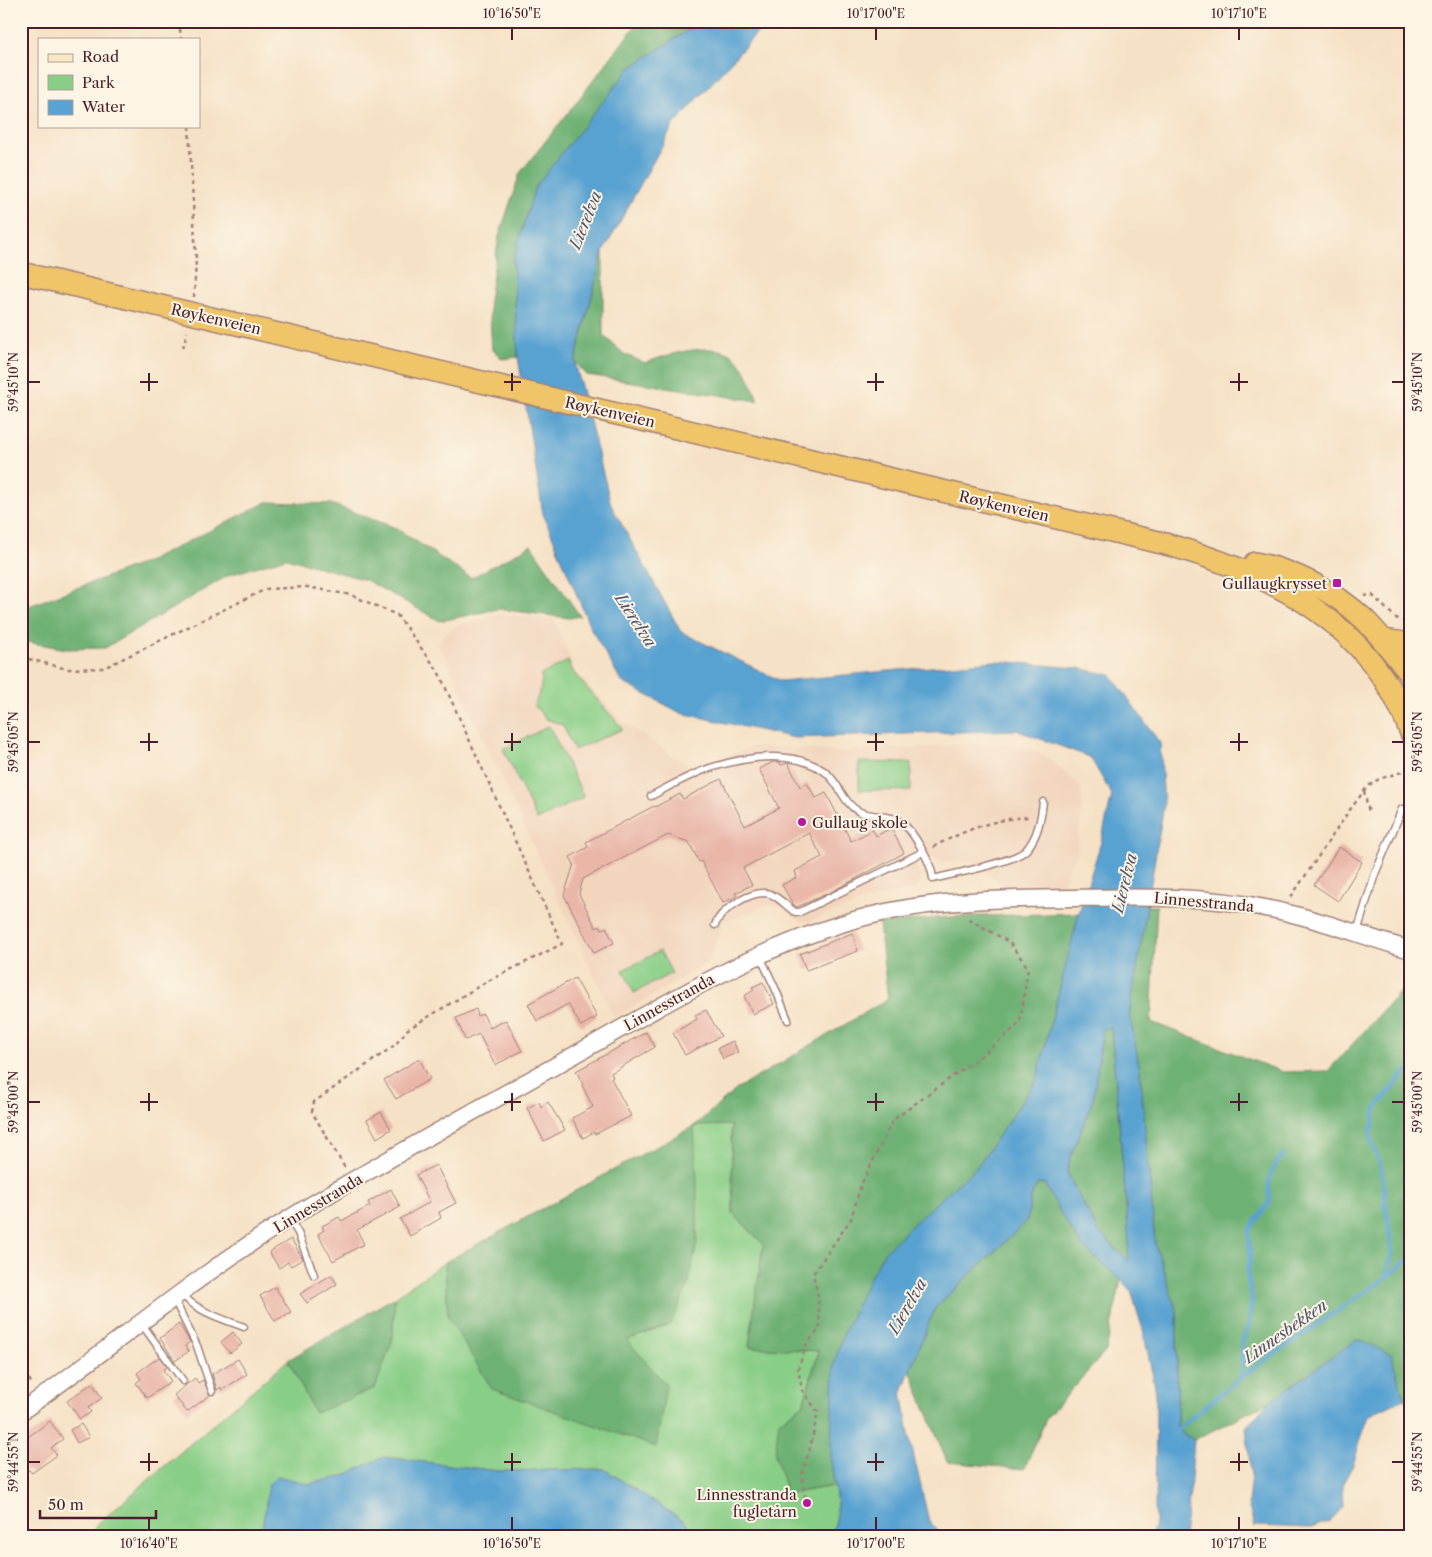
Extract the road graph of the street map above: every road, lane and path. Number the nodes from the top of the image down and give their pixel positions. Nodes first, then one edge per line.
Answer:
1 (179, 21) edge
2 (181, 38) edge
3 (189, 128) edge
4 (21, 273) edge
5 (192, 314) junction
6 (183, 348) dead end
7 (1199, 554) junction
8 (1384, 640) junction
9 (1411, 644) edge
10 (21, 657) edge
11 (1411, 677) edge
12 (1403, 695) edge
13 (1411, 733) edge
14 (1411, 769) edge
15 (1364, 791) junction
16 (651, 796) dead end
17 (1043, 802) dead end
18 (1402, 809) dead end
19 (1369, 813) dead end
20 (1041, 817) junction
21 (923, 852) junction
22 (1287, 903) dead end
23 (964, 916) dead end
24 (715, 925) dead end
25 (1356, 933) junction
26 (1411, 950) edge
27 (759, 955) junction
28 (788, 1020) dead end
29 (352, 1182) junction
30 (290, 1218) junction
31 (314, 1275) dead end
32 (177, 1295) junction
33 (140, 1322) junction
34 (244, 1327) dead end
35 (21, 1366) edge
36 (183, 1381) dead end
37 (212, 1391) dead end
38 (42, 1398) junction
39 (21, 1412) edge
40 (805, 1498) dead end

1 - 2 path
3 - 5 path
4 - 5 highway, Røykenveien
5 - 6 path
5 - 7 highway, Røykenveien
7 - 8 highway, Røykenveien
7 - 12 highway, Røykenveien
8 - 9 highway
8 - 11 highway, Røykenveien
10 - 29 path
11 - 12 main road
12 - 13 highway, Røykenveien
14 - 15 path
15 - 19 path
15 - 22 path
16 - 21 lane
17 - 20 lane
18 - 25 lane
20 - 21 path
20 - 21 lane
21 - 24 lane
23 - 40 path
25 - 26 street, Linnesstranda
25 - 27 street, Linnesstranda
27 - 28 lane
27 - 29 street, Linnesstranda
29 - 30 street, Linnesstranda
30 - 31 lane
30 - 32 street, Linnesstranda
32 - 33 street, Linnesstranda
32 - 34 lane
32 - 37 lane
33 - 36 lane
33 - 38 street, Linnesstranda
35 - 38 path
38 - 39 street, Linnesstranda

